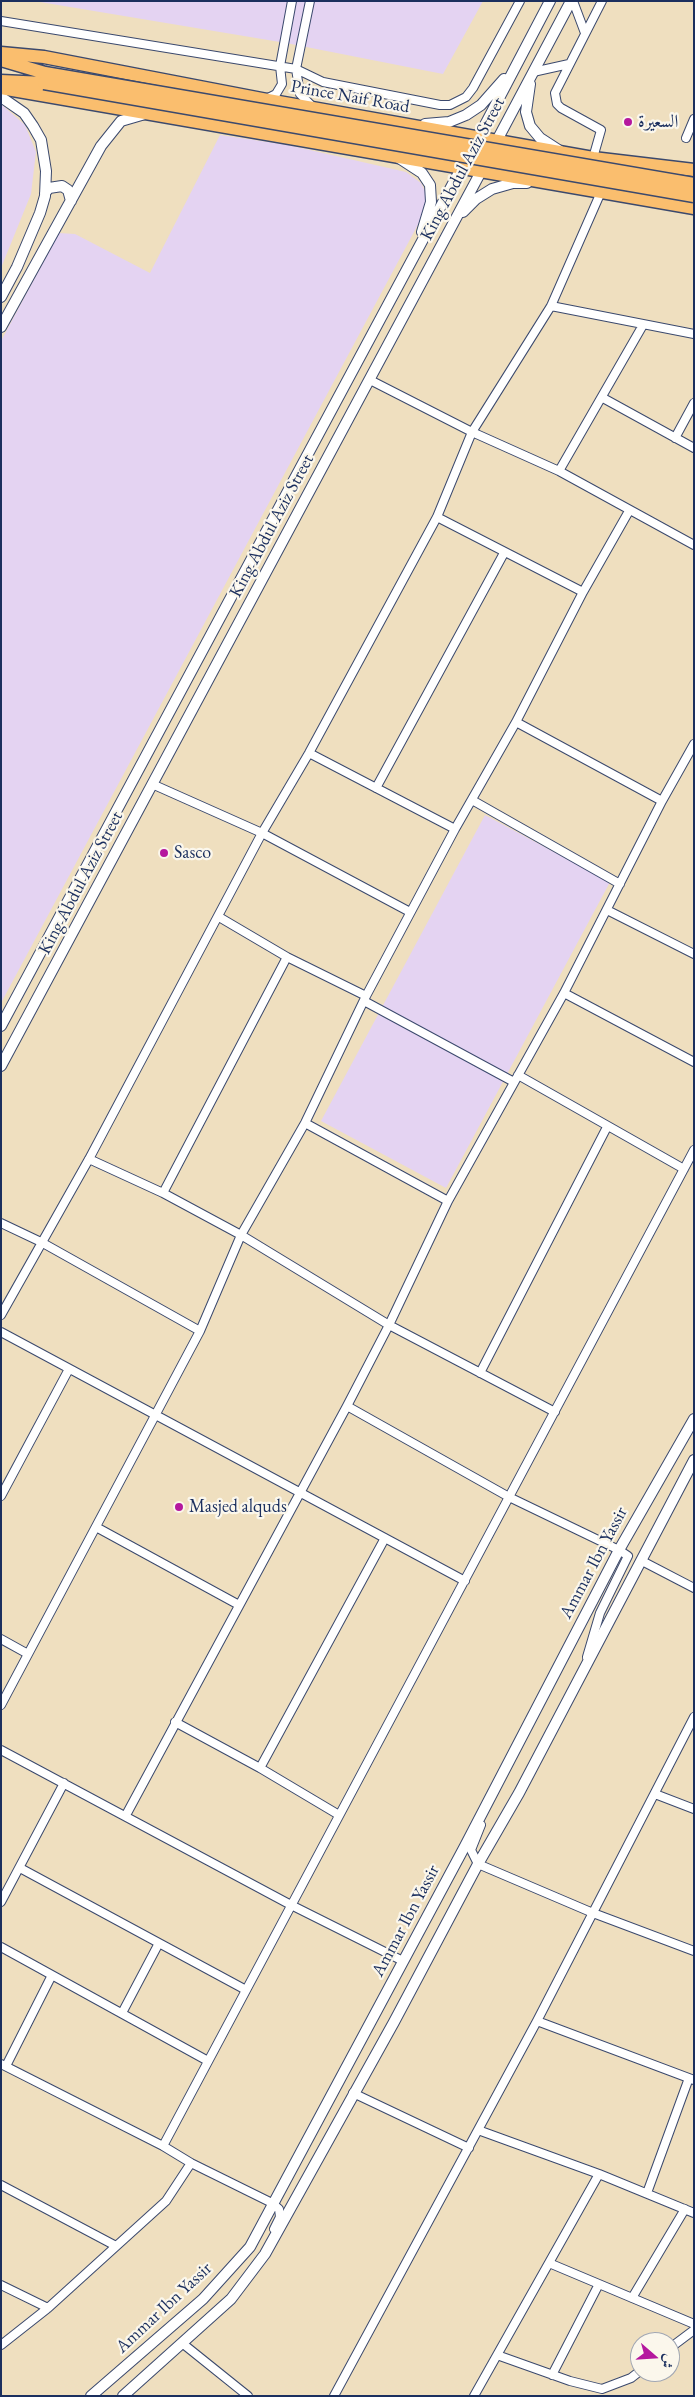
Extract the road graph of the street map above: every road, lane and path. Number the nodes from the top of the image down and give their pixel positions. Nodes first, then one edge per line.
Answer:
1 (292, 1) edge
2 (310, 1) edge
3 (520, 1) edge
4 (550, 1) edge
5 (572, 1) edge
6 (602, 1) edge
7 (1, 21) edge
8 (585, 33) junction
9 (1, 53) edge
10 (1, 60) edge
11 (569, 64) junction
12 (516, 65) junction
13 (280, 66) junction
14 (296, 69) junction
15 (532, 74) junction
16 (45, 78) junction
17 (1, 81) edge
18 (1, 88) edge
19 (1, 97) edge
20 (262, 100) junction
21 (316, 108) junction
22 (147, 113) junction
23 (367, 118) junction
24 (694, 118) edge
25 (408, 125) junction
26 (478, 138) junction
27 (686, 138) dead end
28 (497, 141) junction
29 (364, 152) junction
30 (564, 153) junction
31 (398, 157) junction
32 (593, 158) junction
33 (461, 168) junction
34 (694, 170) edge
35 (481, 172) junction
36 (543, 182) junction
37 (694, 184) edge
38 (601, 192) junction
39 (45, 193) junction
40 (694, 196) edge
41 (71, 201) junction
42 (694, 208) edge
43 (453, 224) junction
44 (416, 252) junction
45 (1, 297) edge
46 (551, 306) junction
47 (643, 325) junction
48 (1, 327) edge
49 (694, 334) edge
50 (370, 380) junction
51 (603, 398) junction
52 (694, 403) edge
53 (472, 432) junction
54 (675, 438) junction
55 (694, 448) edge
56 (559, 471) junction
57 (629, 511) junction
58 (436, 517) junction
59 (694, 545) edge
60 (504, 553) junction
61 (583, 592) junction
62 (516, 722) junction
63 (694, 744) edge
64 (309, 753) junction
65 (152, 784) junction
66 (376, 788) junction
67 (472, 800) junction
68 (662, 801) junction
69 (455, 829) junction
70 (262, 833) junction
71 (620, 884) junction
72 (607, 910) junction
73 (410, 912) junction
74 (219, 918) junction
75 (694, 954) edge
76 (287, 957) junction
77 (564, 993) junction
78 (365, 998) junction
79 (5, 1012) edge
80 (1, 1026) edge
81 (694, 1062) edge
82 (1, 1066) edge
83 (516, 1078) junction
84 (305, 1123) junction
85 (608, 1127) junction
86 (694, 1150) edge
87 (89, 1159) junction
88 (684, 1169) junction
89 (163, 1193) junction
90 (448, 1200) junction
91 (1, 1223) edge
92 (241, 1235) junction
93 (41, 1242) junction
94 (1, 1315) edge
95 (389, 1324) junction
96 (1, 1332) edge
97 (200, 1332) junction
98 (69, 1369) junction
99 (480, 1373) junction
100 (347, 1406) junction
101 (555, 1412) junction
102 (156, 1416) junction
103 (694, 1419) edge
104 (694, 1460) edge
105 (300, 1493) junction
106 (1, 1496) edge
107 (510, 1497) junction
108 (96, 1527) junction
109 (385, 1538) junction
110 (619, 1550) junction
111 (642, 1561) junction
112 (465, 1581) junction
113 (694, 1588) edge
114 (239, 1605) junction
115 (1, 1640) edge
116 (28, 1654) junction
117 (580, 1678) junction
118 (1, 1705) edge
119 (694, 1717) edge
120 (175, 1722) junction
121 (1, 1750) edge
122 (260, 1768) junction
123 (498, 1781) junction
124 (64, 1783) junction
125 (654, 1794) junction
126 (694, 1809) edge
127 (126, 1815) junction
128 (339, 1816) junction
129 (478, 1864) junction
130 (20, 1868) junction
131 (1, 1902) edge
132 (291, 1906) junction
133 (593, 1913) junction
134 (159, 1944) junction
135 (1, 1947) edge
136 (694, 1951) edge
137 (403, 1960) junction
138 (52, 1975) junction
139 (246, 1990) junction
140 (122, 2013) junction
141 (537, 2021) junction
142 (208, 2061) junction
143 (4, 2065) edge
144 (692, 2079) edge
145 (353, 2093) junction
146 (478, 2130) junction
147 (163, 2146) junction
148 (469, 2148) junction
149 (191, 2163) junction
150 (599, 2174) junction
151 (1, 2185) edge
152 (646, 2193) junction
153 (272, 2203) junction
154 (685, 2209) junction
155 (694, 2213) edge
156 (116, 2246) junction
157 (259, 2262) junction
158 (549, 2263) junction
159 (599, 2284) junction
160 (1, 2285) edge
161 (632, 2298) junction
162 (48, 2308) junction
163 (694, 2324) edge
164 (694, 2330) edge
165 (680, 2340) edge
166 (182, 2343) junction
167 (1, 2345) edge
168 (497, 2355) junction
169 (552, 2374) junction
170 (630, 2378) edge
171 (91, 2396) edge
172 (123, 2396) edge
173 (248, 2396) edge
174 (334, 2396) edge
175 (474, 2396) edge

1 - 13 street
2 - 14 street
3 - 14 street
4 - 12 street, King Abdul Aziz Street
5 - 8 street
5 - 15 street, King Abdul Aziz Street
6 - 8 street
7 - 13 street
8 - 11 street
9 - 20 main road, Prince Naif Road
10 - 16 main road
11 - 15 street
11 - 32 street
12 - 25 street
12 - 26 street, King Abdul Aziz Street
13 - 14 street
13 - 20 street
14 - 21 street
15 - 28 street, King Abdul Aziz Street
15 - 30 street
16 - 17 main road
16 - 37 main road, bridge
16 - 40 main road, bridge
18 - 22 main road
19 - 39 street
20 - 21 main road, Prince Naif Road
21 - 23 main road, Prince Naif Road
22 - 29 main road
22 - 41 street
23 - 25 main road, Prince Naif Road
23 - 29 main road
24 - 27 street
25 - 26 main road, Prince Naif Road
26 - 28 main road, Prince Naif Road
26 - 33 street, King Abdul Aziz Street
28 - 30 main road, Prince Naif Road
28 - 35 street, King Abdul Aziz Street
29 - 31 main road
30 - 32 main road, Prince Naif Road
31 - 33 main road
31 - 44 street
32 - 34 main road, Prince Naif Road
33 - 35 main road
33 - 44 street, King Abdul Aziz Street
35 - 36 main road
35 - 43 street, King Abdul Aziz Street
36 - 38 main road
36 - 43 street
38 - 42 main road
38 - 46 street
39 - 41 street
39 - 45 street
41 - 48 street
43 - 50 street, King Abdul Aziz Street
44 - 79 street, King Abdul Aziz Street
46 - 47 street
46 - 53 street
47 - 49 street
47 - 51 street
50 - 53 street
50 - 65 street, King Abdul Aziz Street
51 - 54 street
51 - 56 street
52 - 54 street
53 - 56 street
53 - 58 street
54 - 55 street
56 - 57 street
57 - 59 street
57 - 61 street
58 - 60 street
58 - 64 street
60 - 61 street
60 - 66 street
61 - 62 street
62 - 67 street
62 - 68 street
63 - 68 street
64 - 66 street
64 - 70 street
65 - 70 street
65 - 82 street, King Abdul Aziz Street
66 - 69 street
67 - 69 street
67 - 71 street
68 - 71 street
69 - 73 street
70 - 73 street
70 - 74 street
71 - 72 street
72 - 75 street
72 - 77 street
73 - 78 street
74 - 76 street
74 - 87 street
76 - 78 street
76 - 89 street
77 - 81 street
77 - 83 street
78 - 83 street
78 - 84 street
79 - 80 street, King Abdul Aziz Street
83 - 85 street
83 - 90 street
84 - 90 street
84 - 92 street
85 - 88 street
85 - 99 street
86 - 88 street
87 - 89 street
87 - 93 street
88 - 101 street
89 - 92 street
90 - 95 street
91 - 93 street
92 - 95 street
92 - 97 street
93 - 94 street
93 - 97 street
95 - 99 street
95 - 100 street
96 - 98 street
97 - 102 street
98 - 102 street
98 - 106 street
99 - 101 street
100 - 105 street
100 - 107 street
101 - 107 street
102 - 105 street
102 - 108 street
103 - 110 street, Ammar Ibn Yassir
104 - 111 street, Ammar Ibn Yassir
105 - 109 street
105 - 114 street
107 - 110 street
107 - 112 street
108 - 114 street
108 - 116 street
109 - 112 street
109 - 122 street
110 - 117 street
110 - 123 street, Ammar Ibn Yassir
111 - 113 street
111 - 117 street, Ammar Ibn Yassir
112 - 128 street
114 - 120 street
115 - 116 street
116 - 118 street
117 - 129 street, Ammar Ibn Yassir
119 - 125 street
120 - 122 street
120 - 127 street
121 - 124 street
122 - 128 street
123 - 129 street
123 - 137 street, Ammar Ibn Yassir
124 - 127 street
124 - 130 street
125 - 126 street
125 - 133 street
127 - 132 street
128 - 132 street
129 - 133 street
129 - 145 street, Ammar Ibn Yassir
130 - 131 street
130 - 134 street
132 - 137 street
132 - 139 street
133 - 136 street
133 - 141 street
134 - 139 street
134 - 140 street
135 - 138 street
137 - 153 street, Ammar Ibn Yassir
138 - 140 street
138 - 143 street
139 - 142 street
140 - 142 street
141 - 144 street
141 - 146 street
142 - 147 street
143 - 147 street
144 - 152 street
145 - 148 street
145 - 157 street, Ammar Ibn Yassir
146 - 148 street
146 - 150 street
147 - 149 street
148 - 174 street
149 - 153 street
149 - 156 street
150 - 152 street
150 - 158 street
151 - 156 street
152 - 154 street
153 - 157 street
153 - 171 street, Ammar Ibn Yassir
154 - 155 street
154 - 161 street
156 - 162 street
157 - 166 street, Ammar Ibn Yassir
158 - 159 street
158 - 168 street
159 - 161 street
159 - 169 street
160 - 162 street
161 - 163 street
162 - 167 street
164 - 165 street
166 - 172 street, Ammar Ibn Yassir
166 - 173 street
168 - 169 street
168 - 175 street
169 - 170 street

